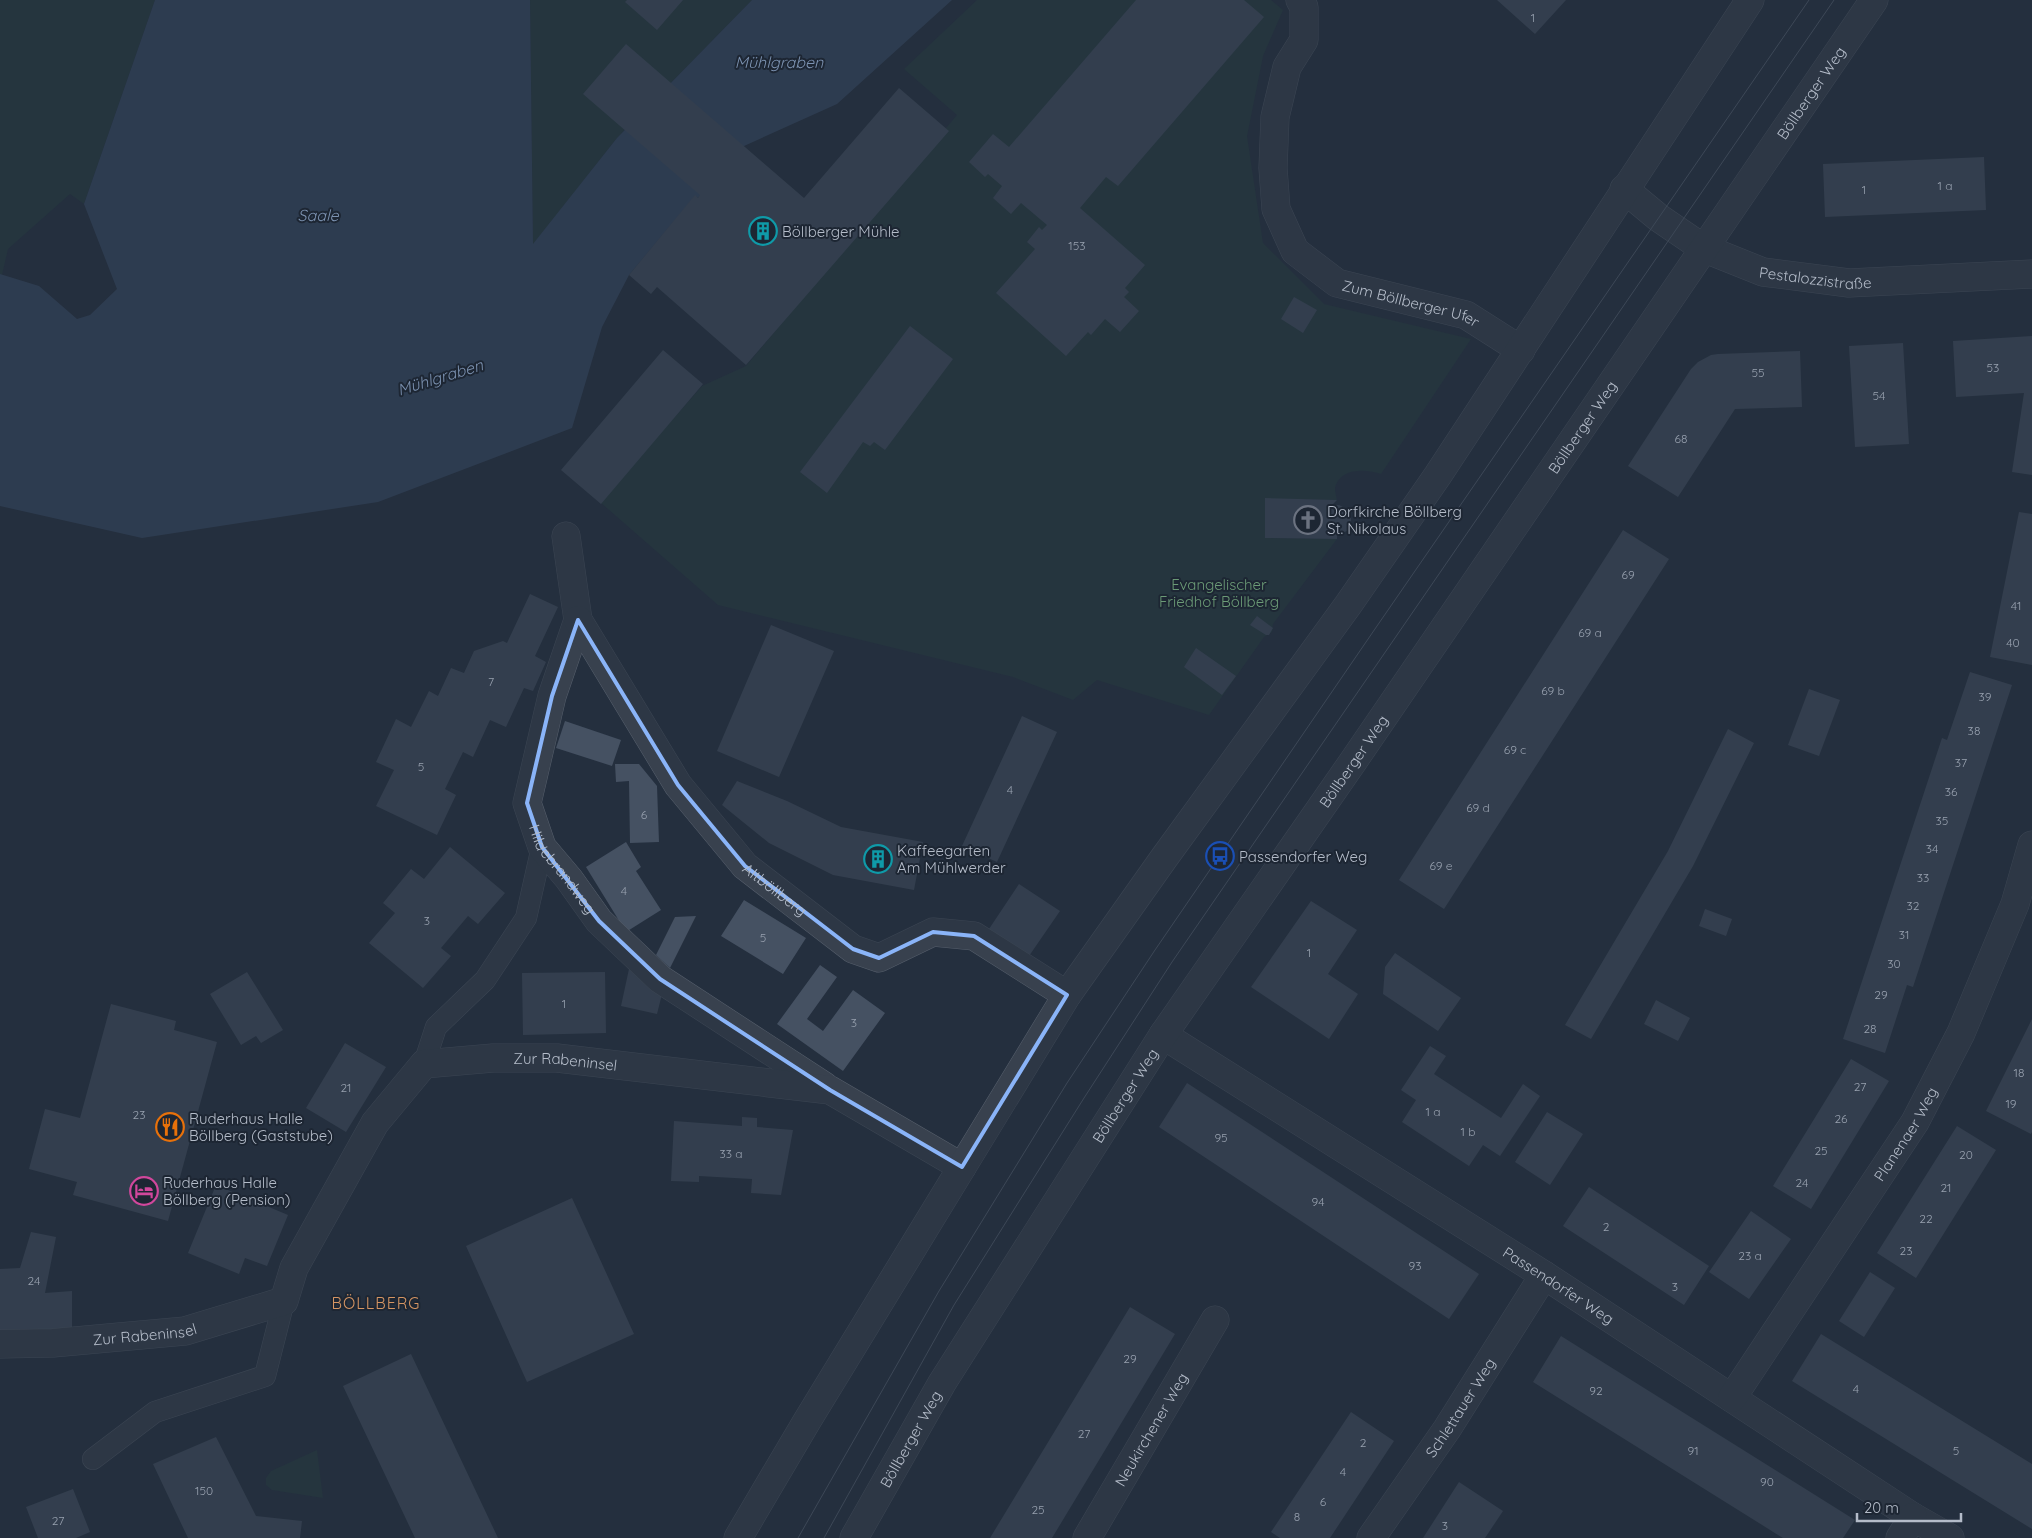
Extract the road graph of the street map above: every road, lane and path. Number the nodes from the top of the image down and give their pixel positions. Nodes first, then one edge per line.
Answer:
1 (1300, 0) edge
2 (1750, 0) edge
3 (1874, 0) edge
4 (1624, 189) junction
5 (1703, 248) junction
6 (2032, 274) edge
7 (1521, 350) junction
8 (566, 536) dead end
9 (578, 620) junction
10 (2032, 845) edge
11 (542, 847) junction
12 (1067, 995) junction
13 (1163, 1035) junction
14 (424, 1064) junction
15 (830, 1090) junction
16 (962, 1167) junction
17 (1544, 1275) junction
18 (284, 1301) junction
19 (1215, 1320) dead end
20 (0, 1344) edge
21 (1732, 1398) junction
22 (93, 1459) dead end
23 (1906, 1528) edge
24 (738, 1538) edge
25 (854, 1538) edge
26 (1088, 1538) edge
27 (1371, 1538) edge
28 (1950, 1538) edge

1 - 7 street, Zum Böllberger Ufer
2 - 4 street
3 - 5 street, Böllberger Weg
4 - 5 street, Pestalozzistraße
4 - 7 street
5 - 6 street, Pestalozzistraße
5 - 13 street, Böllberger Weg
7 - 12 street
8 - 9 street, Hildebrandweg
9 - 11 street, Hildebrandweg
9 - 12 street, Altböllberg
10 - 21 street, Planenaer Weg
11 - 14 lane
11 - 15 street, Hildebrandweg
12 - 16 street
13 - 17 street, Passendorfer Weg
13 - 25 street, Böllberger Weg
14 - 15 street, Zur Rabeninsel
14 - 18 street
15 - 16 street, Zur Rabeninsel
16 - 24 street
17 - 21 street, Passendorfer Weg
17 - 27 street, Schlettauer Weg
18 - 20 street, Zur Rabeninsel
18 - 22 lane
19 - 26 street, Neukirchener Weg
21 - 23 street, Passendorfer Weg
23 - 28 street, Passendorfer Weg

